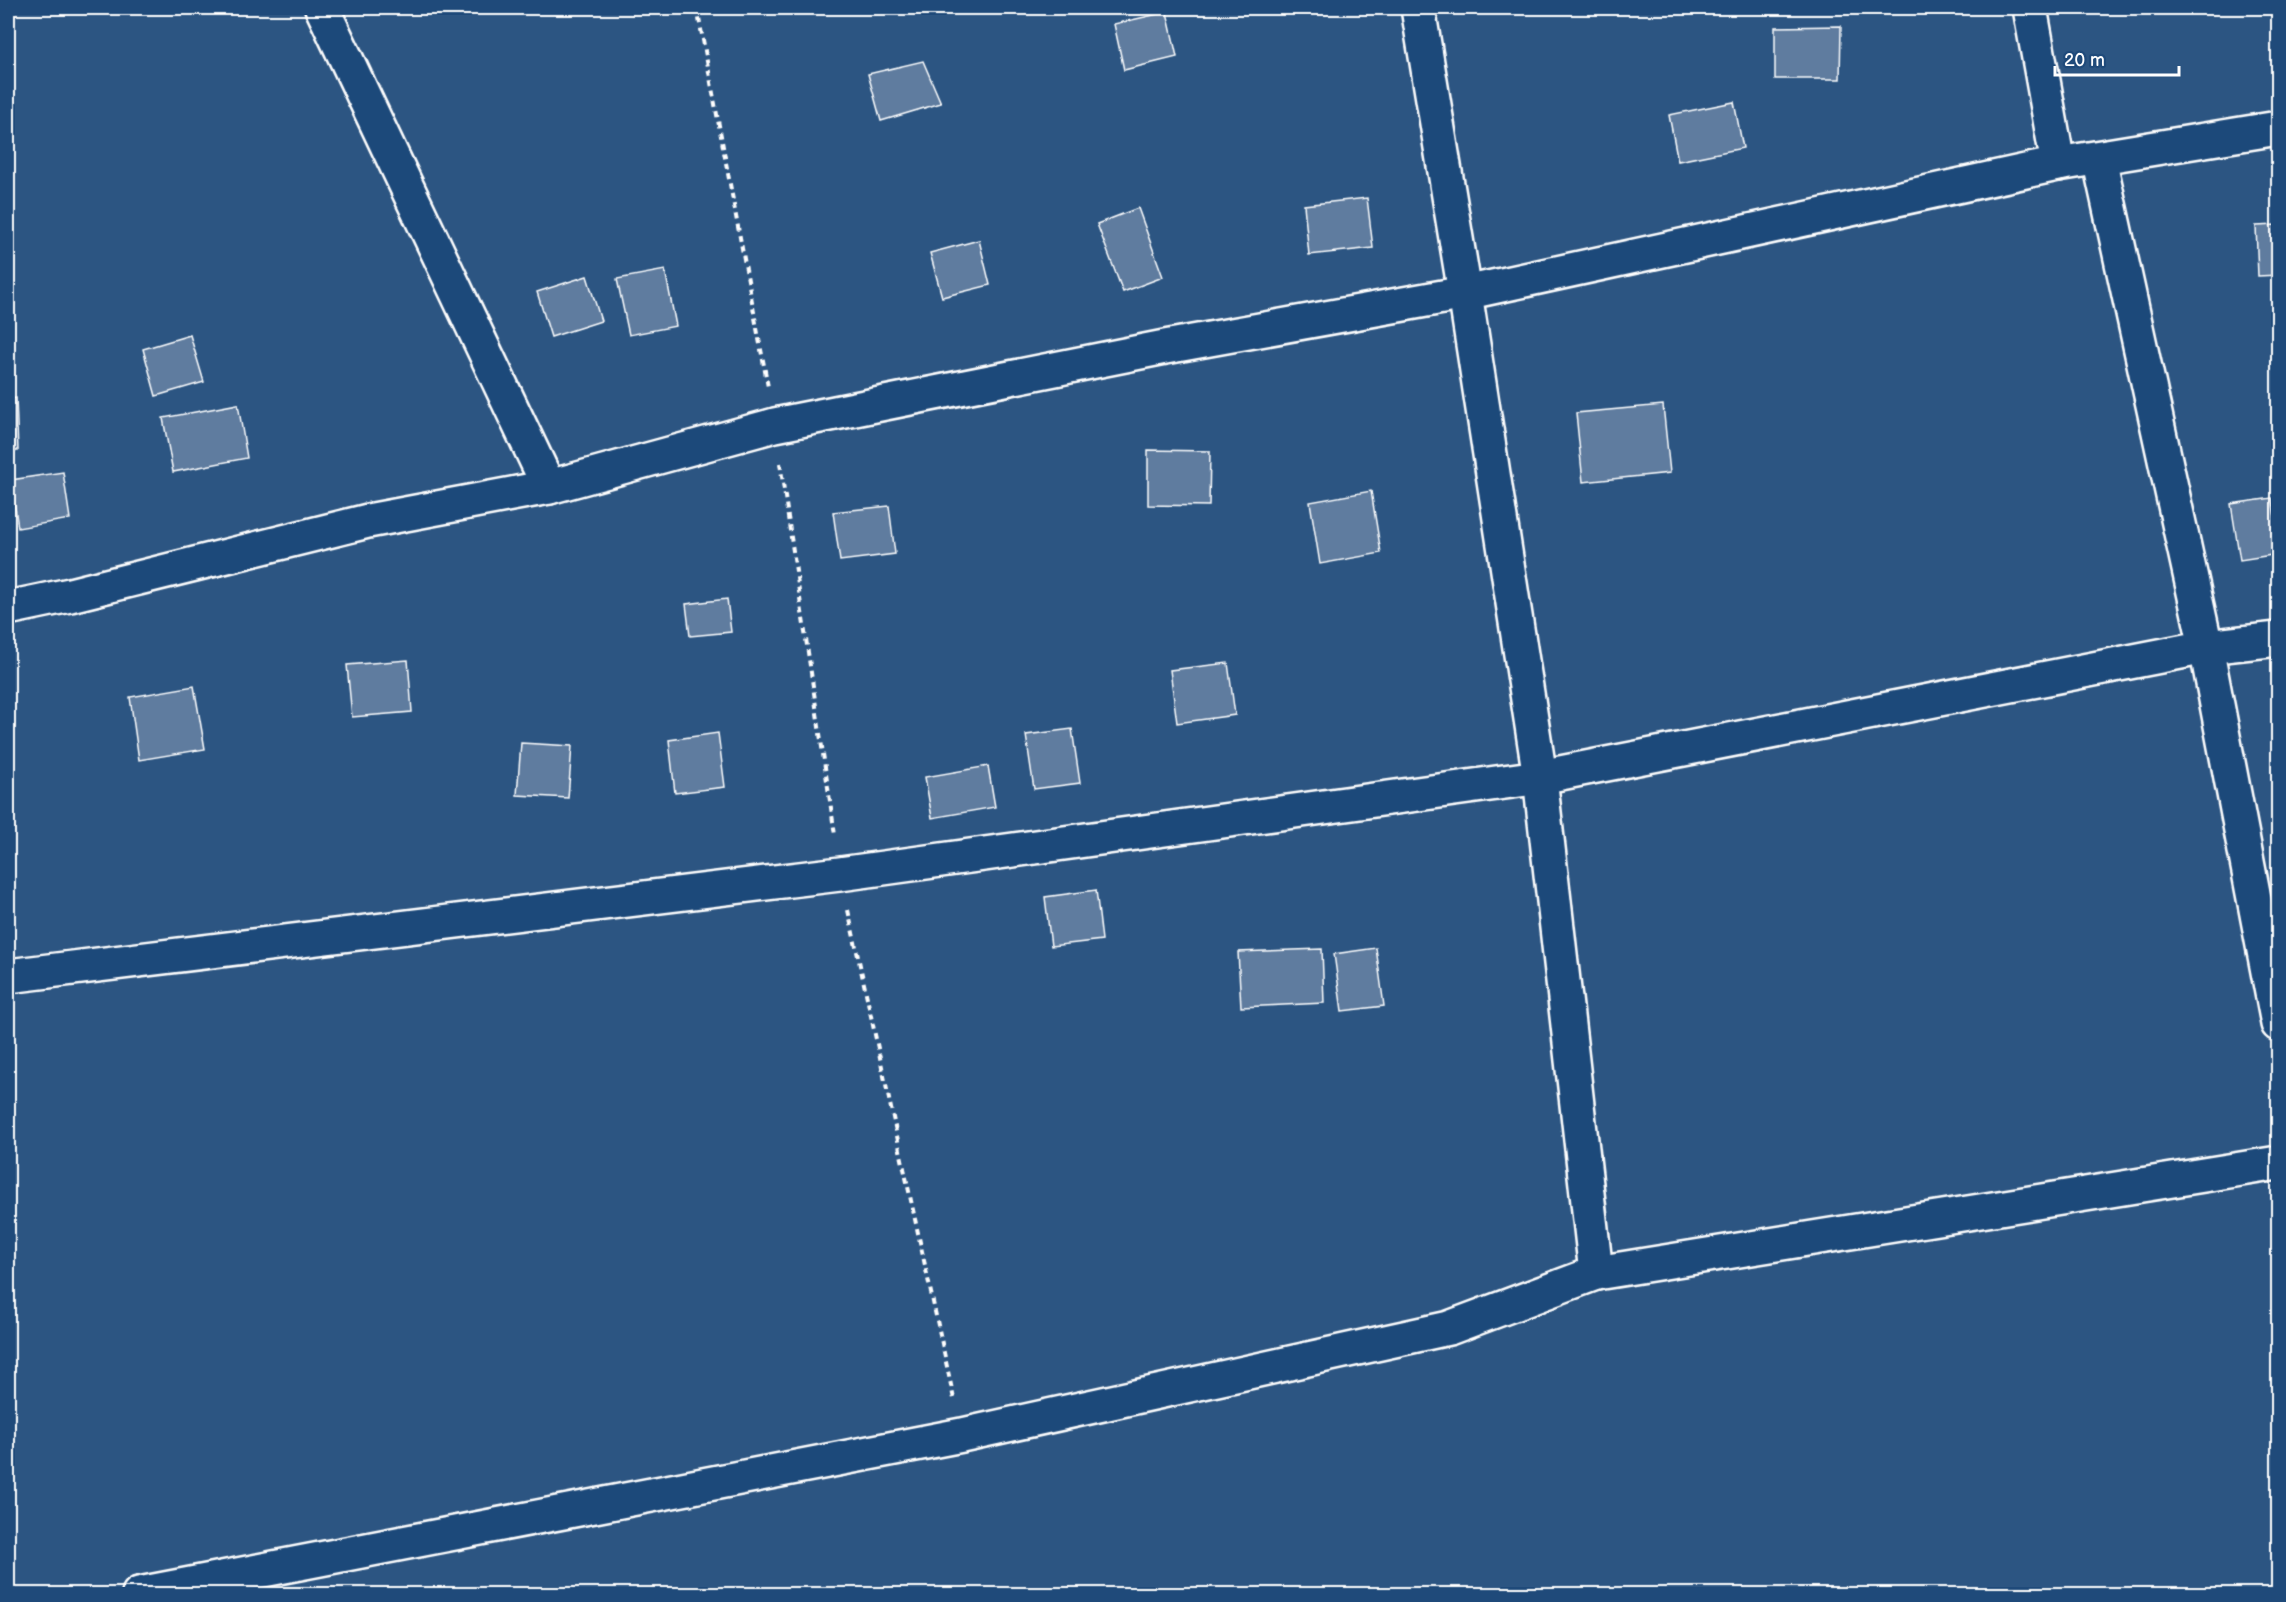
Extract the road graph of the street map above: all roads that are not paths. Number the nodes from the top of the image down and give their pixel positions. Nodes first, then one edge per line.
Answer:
1 (322, 8) edge
2 (1418, 8) edge
3 (2030, 8) edge
4 (2278, 128) edge
5 (2099, 158) junction
6 (2058, 164) junction
7 (1465, 293) junction
8 (549, 487) junction
9 (8, 608) edge
10 (2278, 639) edge
11 (2206, 647) junction
12 (1540, 777) junction
13 (8, 976) edge
14 (2278, 1024) edge
15 (2278, 1163) edge
16 (1596, 1273) junction
17 (139, 1594) edge

1 - 8 street
2 - 7 street
3 - 6 street
4 - 5 street
5 - 6 street
5 - 11 street
6 - 7 street
7 - 8 street
7 - 12 street
8 - 9 street
10 - 11 street
11 - 12 street
11 - 14 street
12 - 13 street
12 - 16 street
15 - 16 street
16 - 17 street

